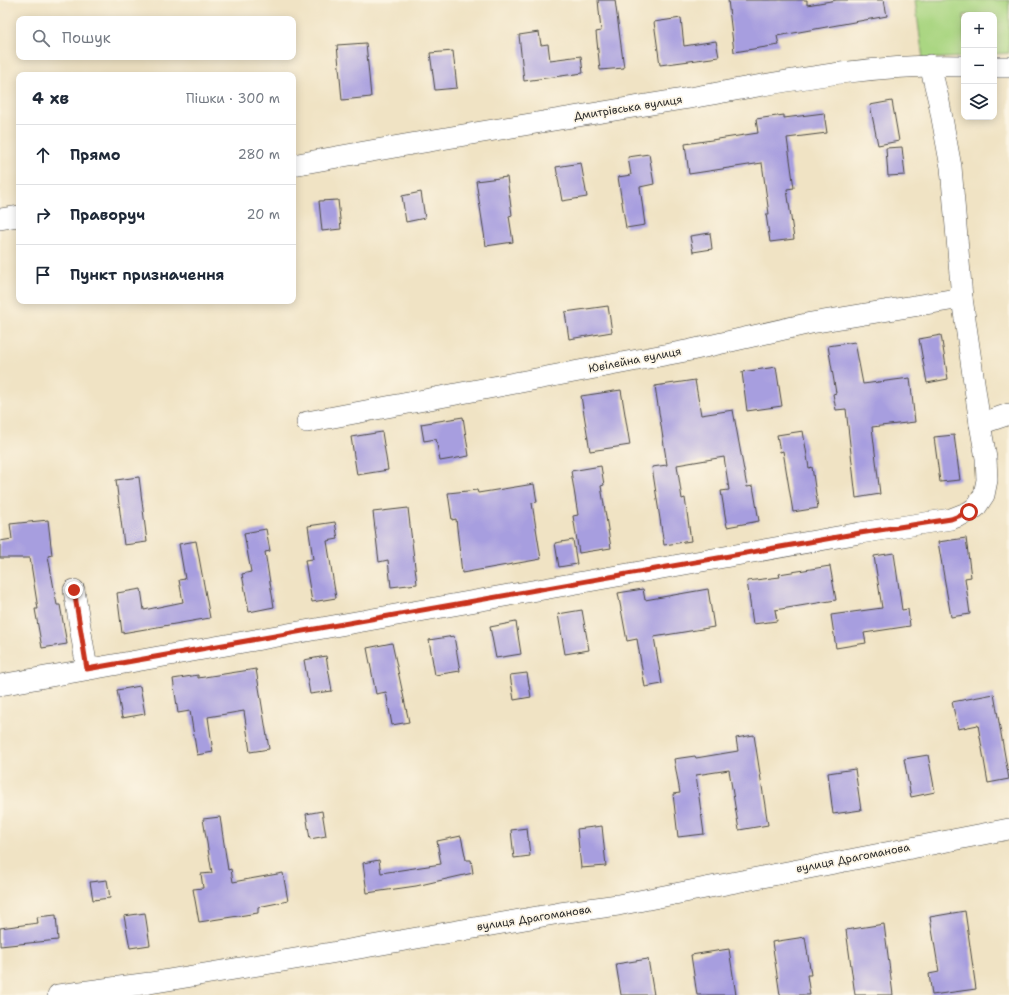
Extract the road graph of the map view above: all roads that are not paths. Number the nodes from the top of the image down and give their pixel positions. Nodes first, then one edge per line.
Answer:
1 (930, 65) junction
2 (961, 66) edge
3 (997, 67) edge
4 (1009, 67) edge
5 (296, 164) edge
6 (16, 216) edge
7 (0, 219) edge
8 (962, 298) junction
9 (1009, 414) edge
10 (307, 422) dead end
11 (980, 424) junction
12 (74, 590) dead end
13 (87, 669) junction
14 (0, 685) edge
15 (1009, 829) edge
16 (151, 989) edge
17 (58, 995) edge

1 - 2 street, Дмитрівська вулиця
1 - 5 street, Дмитрівська вулиця
1 - 8 street
3 - 4 street
6 - 7 street
8 - 10 street, Ювілейна вулиця
8 - 11 street
9 - 11 street
11 - 13 street
12 - 13 street
13 - 14 street
15 - 16 street, вулиця Драгоманова
16 - 17 street, вулиця Драгоманова

